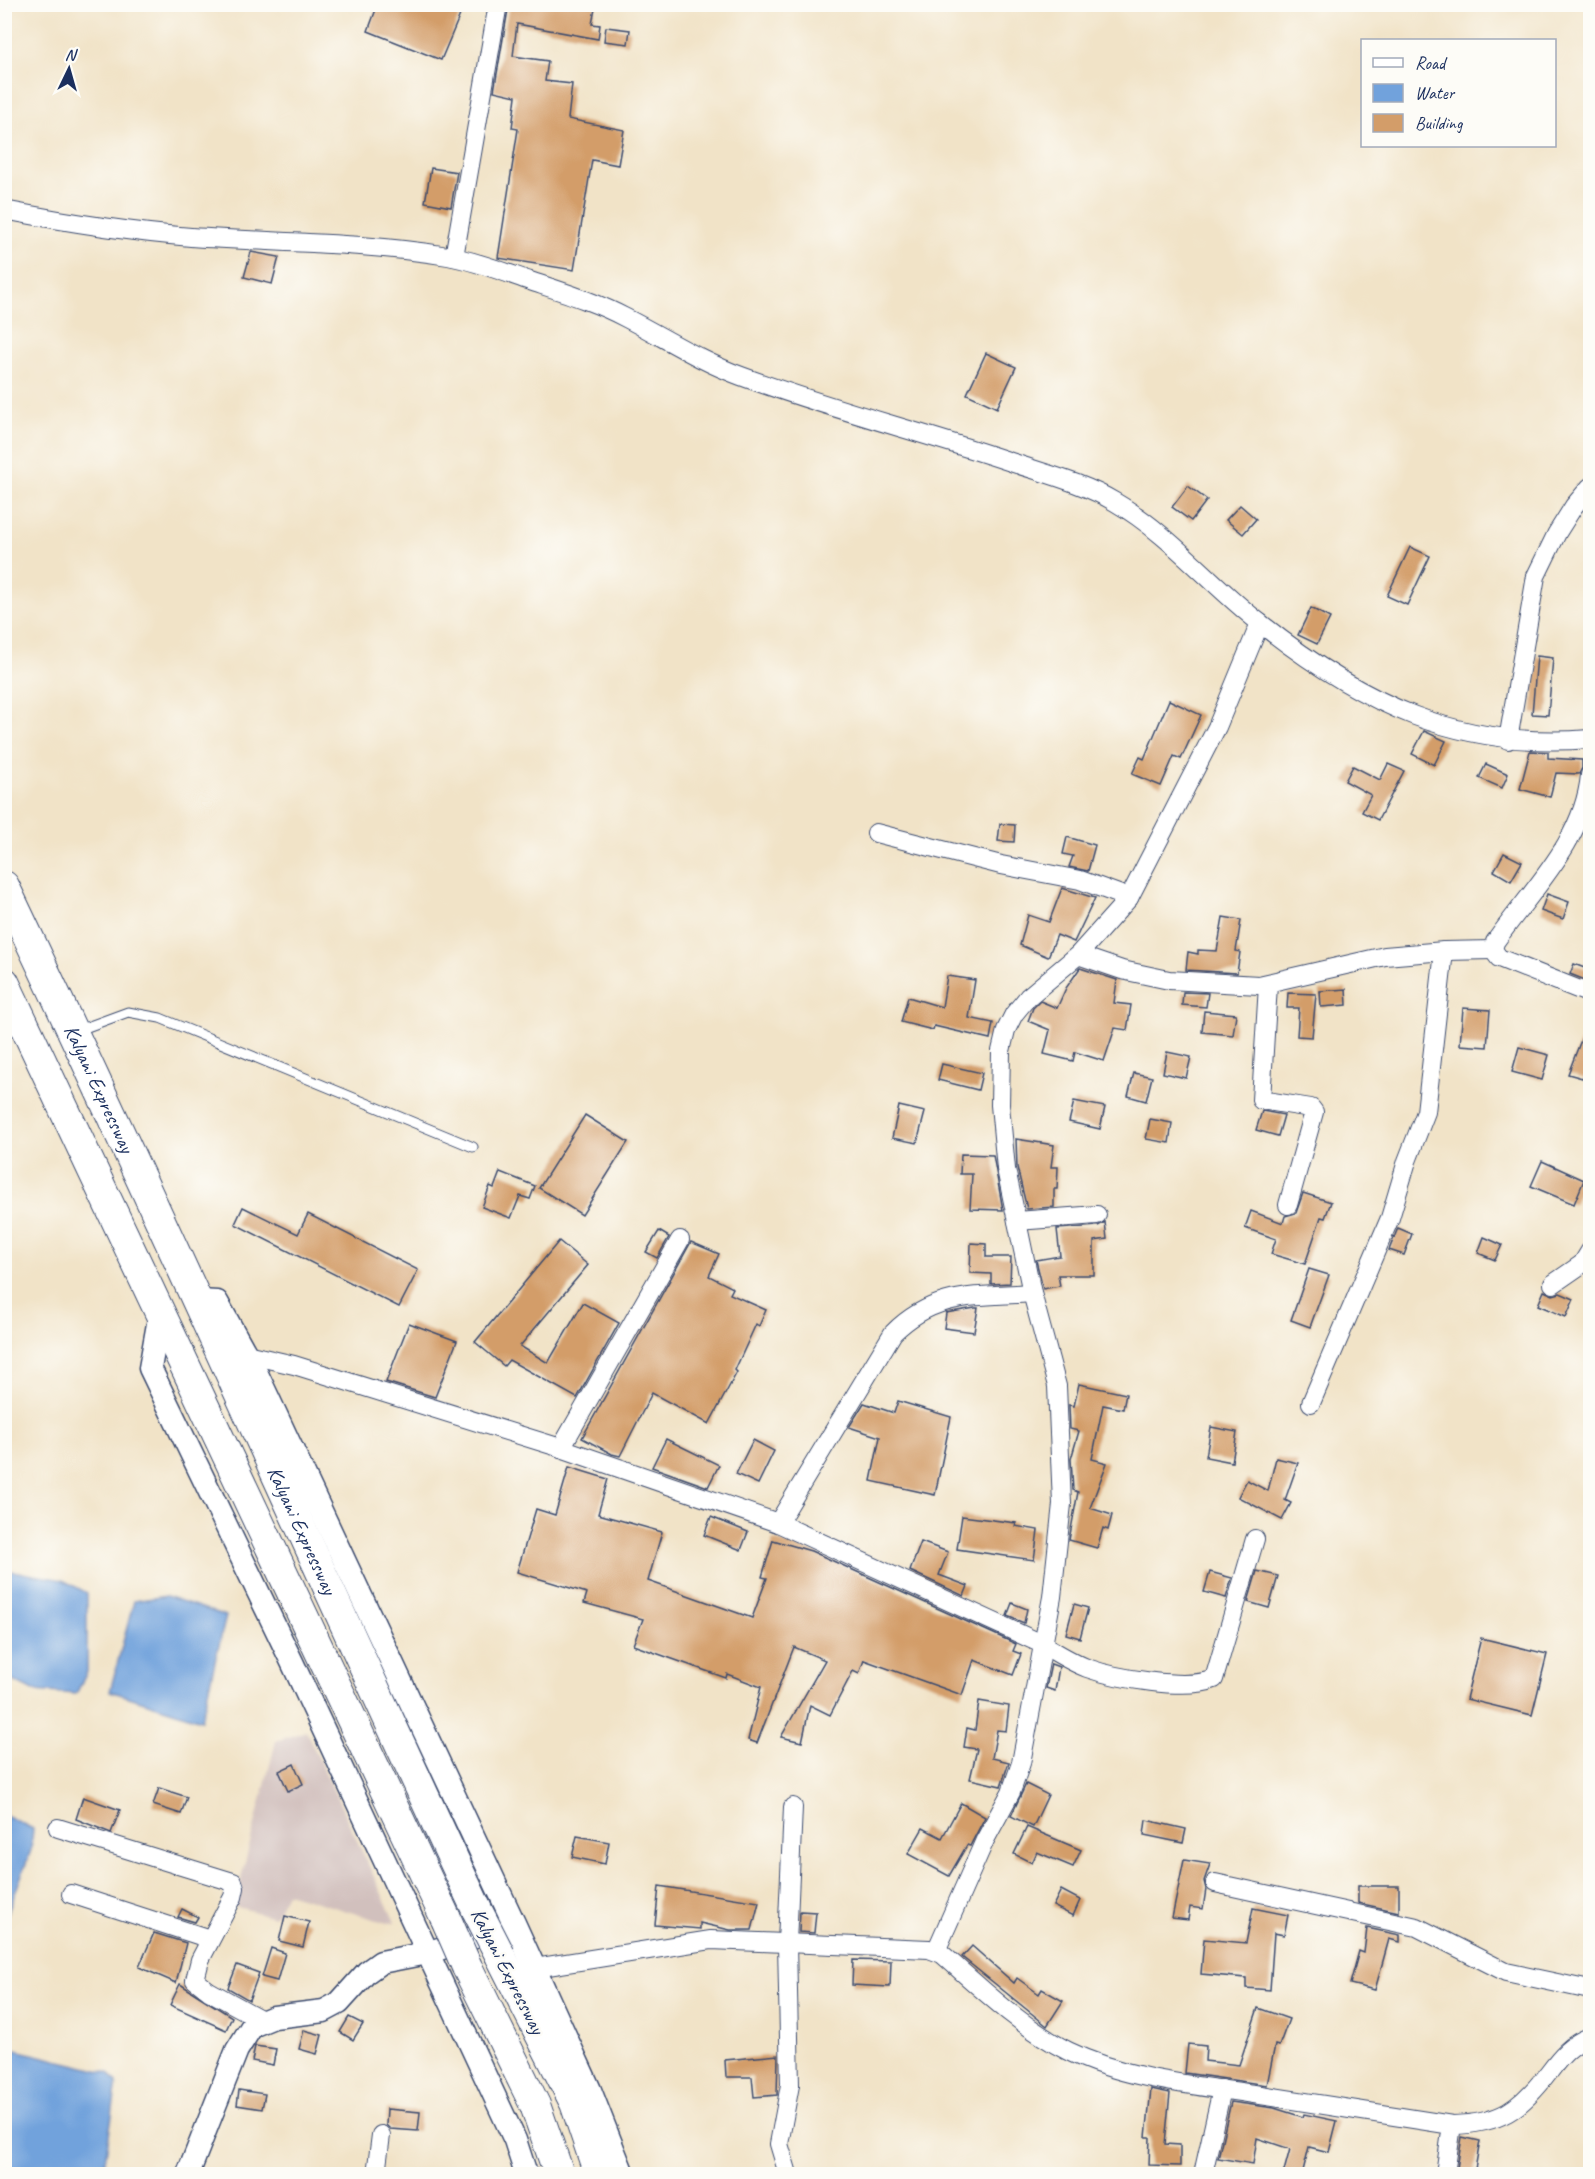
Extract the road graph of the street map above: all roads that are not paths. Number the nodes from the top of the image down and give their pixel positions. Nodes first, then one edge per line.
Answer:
1 (498, 4) edge
2 (4, 210) edge
3 (454, 257) junction
4 (1590, 487) edge
5 (1260, 623) junction
6 (1590, 739) edge
7 (1508, 740) junction
8 (1590, 774) edge
9 (876, 833) dead end
10 (4, 886) edge
11 (1129, 898) junction
12 (1493, 950) junction
13 (1444, 951) junction
14 (1078, 955) junction
15 (4, 982) edge
16 (1268, 985) junction
17 (1590, 994) edge
18 (74, 1032) junction
19 (473, 1148) dead end
20 (1288, 1205) dead end
21 (1097, 1215) dead end
22 (1017, 1221) junction
23 (680, 1240) dead end
24 (1590, 1251) edge
25 (1552, 1284) dead end
26 (1032, 1293) junction
27 (199, 1301) junction
28 (160, 1313) junction
29 (246, 1354) junction
30 (1311, 1403) dead end
31 (561, 1448) junction
32 (778, 1523) junction
33 (1255, 1539) dead end
34 (1042, 1644) junction
35 (793, 1807) dead end
36 (58, 1828) dead end
37 (1215, 1883) dead end
38 (71, 1894) dead end
39 (514, 1923) junction
40 (210, 1939) junction
41 (787, 1943) junction
42 (936, 1952) junction
43 (428, 1953) junction
44 (534, 1968) junction
45 (1590, 1990) edge
46 (262, 2020) junction
47 (1590, 2037) edge
48 (1222, 2089) junction
49 (1452, 2125) junction
50 (381, 2135) dead end
51 (188, 2175) edge
52 (376, 2175) edge
53 (526, 2175) edge
54 (559, 2175) edge
55 (599, 2175) edge
56 (623, 2175) edge
57 (788, 2175) edge
58 (1203, 2175) edge
59 (1445, 2175) edge

1 - 3 street
2 - 3 street
3 - 5 street
4 - 7 street
5 - 7 street
5 - 11 street
6 - 7 street
8 - 12 street
9 - 11 street
10 - 18 highway, Kalyani Expressway
11 - 14 street
12 - 13 street
12 - 17 street
13 - 16 street
13 - 30 street
14 - 16 street
14 - 22 street
15 - 28 highway, Kalyani Expressway
16 - 20 street
18 - 19 lane
18 - 27 highway, Kalyani Expressway
21 - 22 street
22 - 26 street
23 - 31 street
24 - 25 street
26 - 32 street
26 - 34 street
27 - 29 street
27 - 55 highway, Kalyani Expressway, bridge
28 - 43 street
28 - 54 highway, Kalyani Expressway, bridge
29 - 31 street
29 - 39 street
31 - 32 street
32 - 34 street
33 - 34 street
34 - 42 street
35 - 41 street
36 - 40 street
37 - 45 street
38 - 40 street
39 - 43 street
39 - 44 street
40 - 46 street
41 - 42 street
41 - 44 street
41 - 57 street
42 - 48 street
43 - 46 street
43 - 53 street
44 - 56 street
46 - 51 street
47 - 49 street
48 - 49 street
48 - 58 street
49 - 59 street
50 - 52 street

